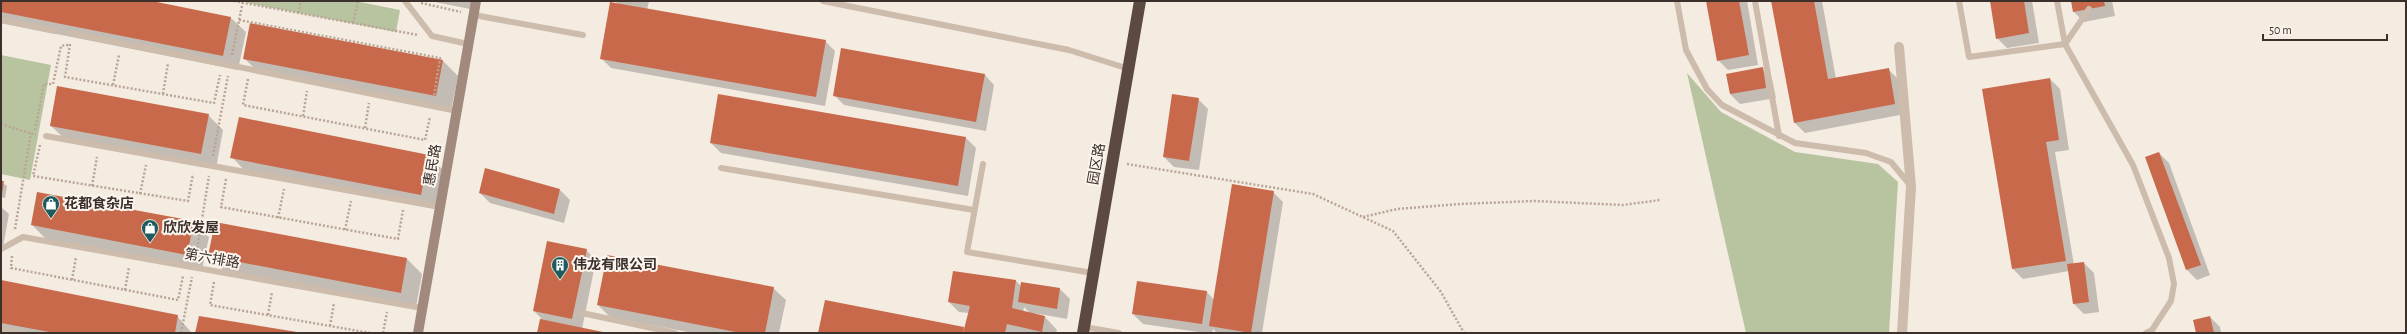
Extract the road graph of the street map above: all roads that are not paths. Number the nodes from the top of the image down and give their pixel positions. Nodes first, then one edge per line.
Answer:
1 (405, 1) edge
2 (476, 1) edge
3 (823, 1) edge
4 (1140, 1) edge
5 (1677, 1) edge
6 (1755, 1) edge
7 (1959, 1) edge
8 (2057, 1) edge
9 (2089, 9) dead end
10 (474, 15) junction
11 (1, 20) edge
12 (55, 30) dead end
13 (72, 34) road end
14 (583, 35) dead end
15 (468, 44) junction
16 (2065, 44) junction
17 (1899, 47) dead end
18 (1129, 69) junction
19 (457, 110) junction
20 (1779, 136) junction
21 (48, 137) road end
22 (983, 164) dead end
23 (721, 168) dead end
24 (1910, 187) junction
25 (440, 207) junction
26 (974, 210) junction
27 (1, 249) edge
28 (1093, 273) junction
29 (422, 308) junction
30 (582, 313) dead end
31 (1, 330) edge
32 (1083, 330) edge
33 (16, 333) edge
34 (418, 333) edge
35 (674, 333) edge
36 (1119, 333) edge
37 (1902, 333) edge
38 (2146, 333) edge

1 - 15 lane
2 - 10 street, 惠民路
3 - 18 lane
4 - 18 highway, 园区路
5 - 20 lane
6 - 20 lane
7 - 16 lane
8 - 16 lane
9 - 16 lane
10 - 14 lane
10 - 15 street, 惠民路
11 - 12 lane
13 - 19 lane
15 - 19 street, 惠民路
16 - 38 lane
17 - 24 street
18 - 28 highway, 园区路
19 - 25 street, 惠民路
20 - 24 lane
21 - 25 lane
22 - 26 lane
23 - 26 lane
24 - 37 street
25 - 29 street, 惠民路
26 - 28 lane
27 - 29 lane, 第六排路
28 - 32 highway, 园区路
29 - 34 street, 惠民路
30 - 35 lane
31 - 33 lane
32 - 36 lane

